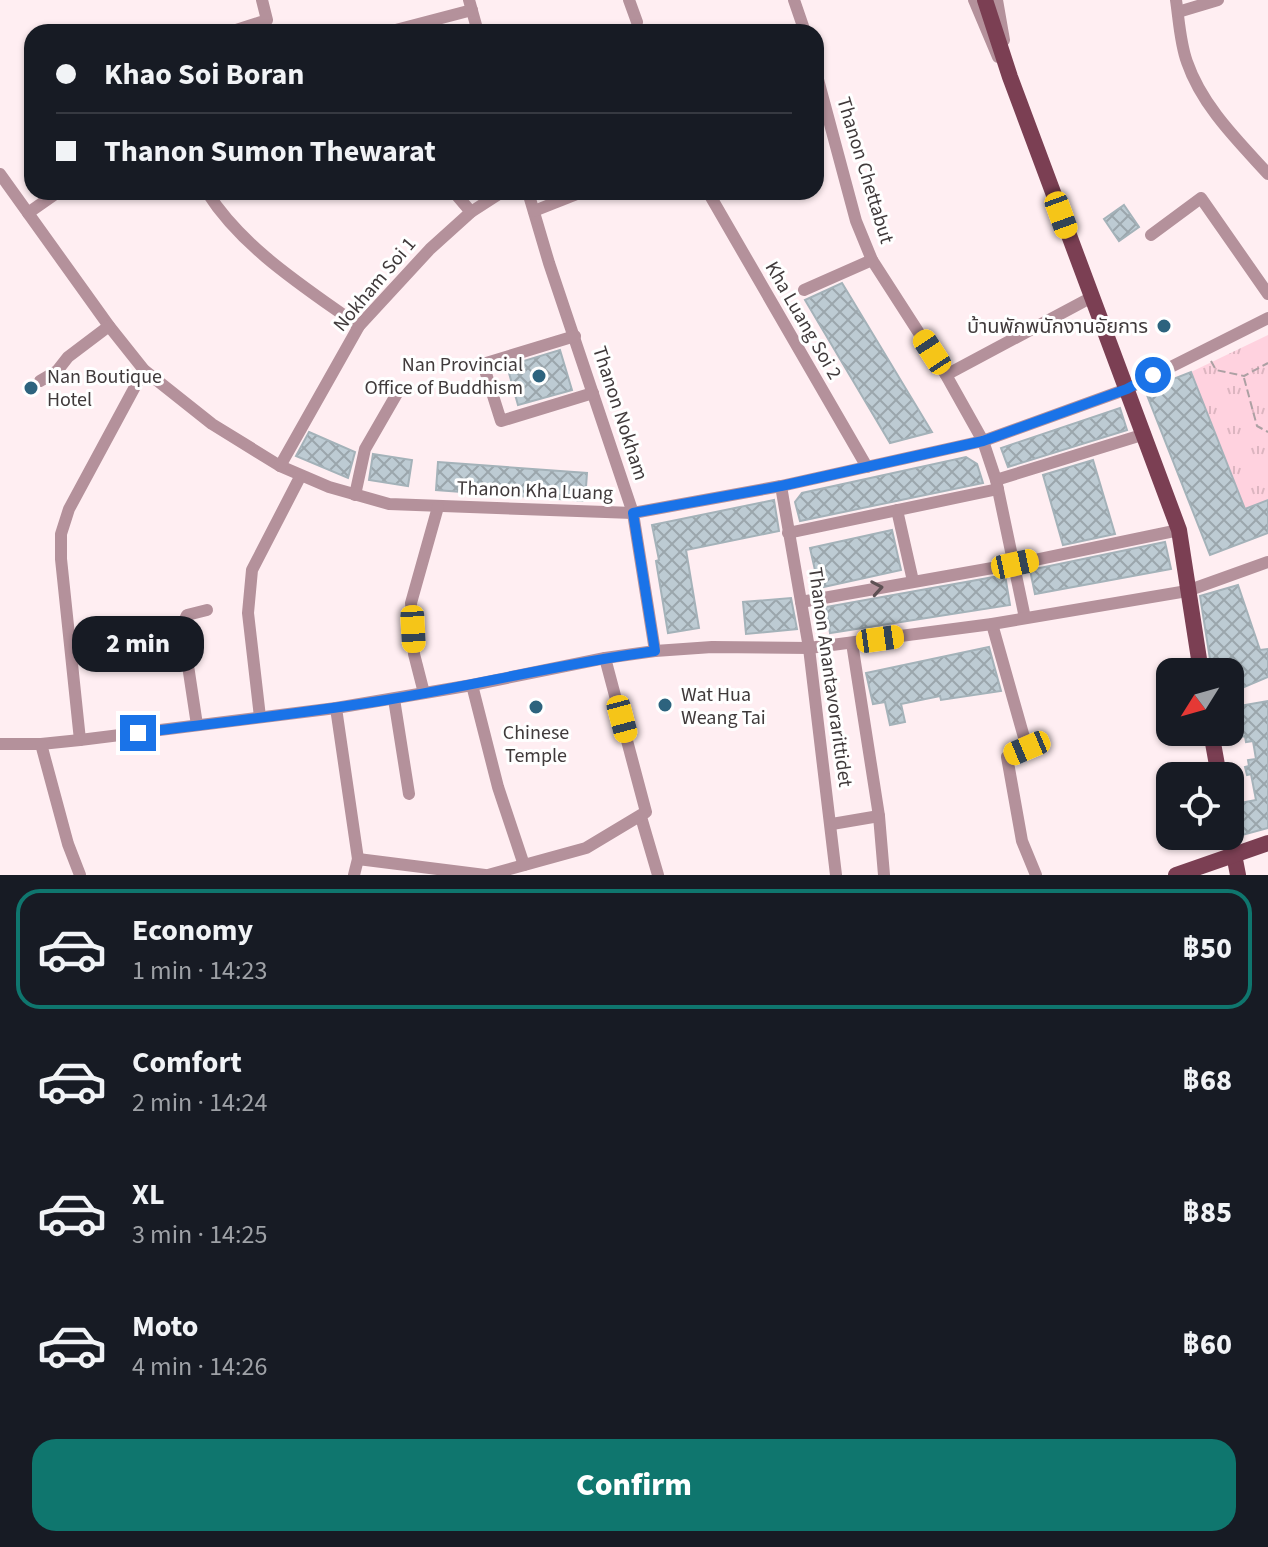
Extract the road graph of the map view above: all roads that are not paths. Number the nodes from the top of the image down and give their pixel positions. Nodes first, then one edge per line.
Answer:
1 (262, 0) edge
2 (629, 0) edge
3 (794, 0) edge
4 (974, 0) edge
5 (985, 0) edge
6 (997, 0) edge
7 (1218, 0) edge
8 (470, 5) edge
9 (1177, 6) edge
10 (637, 22) dead end
11 (255, 24) edge
12 (412, 24) edge
13 (802, 24) edge
14 (1010, 77) junction
15 (824, 102) edge
16 (0, 174) edge
17 (1268, 174) edge
18 (47, 200) edge
19 (216, 200) edge
20 (461, 200) edge
21 (490, 200) edge
22 (531, 200) edge
23 (562, 200) edge
24 (713, 200) edge
25 (534, 211) junction
26 (471, 212) junction
27 (28, 213) junction
28 (1151, 235) dead end
29 (872, 260) junction
30 (804, 290) dead end
31 (1268, 294) edge
32 (1092, 297) junction
33 (1268, 318) edge
34 (109, 326) junction
35 (359, 326) junction
36 (575, 336) junction
37 (144, 370) junction
38 (946, 375) junction
39 (40, 381) dead end
40 (1127, 389) junction
41 (399, 390) dead end
42 (593, 393) junction
43 (1145, 434) junction
44 (983, 441) junction
45 (280, 466) junction
46 (867, 467) junction
47 (300, 477) junction
48 (997, 484) junction
49 (781, 486) junction
50 (355, 495) junction
51 (438, 507) junction
52 (897, 510) junction
53 (633, 513) junction
54 (1179, 530) junction
55 (788, 533) junction
56 (1268, 562) edge
57 (1015, 564) junction
58 (913, 581) junction
59 (1187, 591) junction
60 (801, 602) junction
61 (207, 610) dead end
62 (1025, 618) junction
63 (992, 624) junction
64 (852, 643) junction
65 (809, 648) junction
66 (655, 651) junction
67 (605, 658) junction
68 (1199, 658) edge
69 (472, 685) junction
70 (424, 693) junction
71 (394, 699) junction
72 (336, 708) junction
73 (260, 717) junction
74 (197, 725) junction
75 (80, 740) junction
76 (0, 744) edge
77 (41, 744) junction
78 (409, 794) dead end
79 (644, 814) junction
80 (879, 816) junction
81 (832, 824) junction
82 (1268, 843) edge
83 (1233, 850) edge
84 (1234, 853) junction
85 (358, 859) junction
86 (524, 865) junction
87 (80, 875) edge
88 (354, 875) edge
89 (487, 875) edge
90 (658, 875) edge
91 (836, 875) edge
92 (884, 875) edge
93 (1036, 875) edge
94 (1176, 875) edge
95 (1238, 875) edge

1 - 11 street
2 - 10 street
3 - 13 street
4 - 14 street
5 - 14 main road
6 - 14 street
7 - 9 street
8 - 12 street
9 - 17 street
14 - 32 main road
15 - 29 street, Thanon Chettabut
16 - 27 street, Thanon Kha Luang
18 - 27 street
19 - 35 street
20 - 26 street
21 - 26 street, Nokham Soi 1
22 - 25 street, Thanon Nokham
23 - 25 street
24 - 46 street, Kha Luang Soi 2
25 - 36 street, Thanon Nokham
26 - 35 street, Nokham Soi 1
27 - 34 street, Thanon Kha Luang
28 - 31 street
29 - 30 street
29 - 38 street, Thanon Chettabut
32 - 38 street
32 - 40 main road
33 - 40 street, Thanon Kha Luang
34 - 37 street, Thanon Kha Luang
34 - 39 street
35 - 45 street, Nokham Soi 1
36 - 42 street, Thanon Nokham
36 - 42 street
37 - 45 street, Thanon Kha Luang
37 - 75 street
38 - 44 street, Thanon Chettabut
40 - 43 main road
40 - 44 street, Thanon Kha Luang
41 - 50 street
42 - 53 street, Thanon Nokham
43 - 48 street
43 - 54 main road
44 - 46 street, Thanon Kha Luang
44 - 48 street, Thanon Chettabut
45 - 47 street, Thanon Kha Luang
46 - 49 street, Thanon Kha Luang
47 - 50 street, Thanon Kha Luang
47 - 73 street
48 - 52 street
48 - 57 street, Thanon Chettabut
49 - 53 street, Thanon Kha Luang
49 - 55 street, Thanon Anantavorarittidet
50 - 51 street, Thanon Kha Luang
51 - 53 street, Thanon Kha Luang
51 - 70 street
52 - 55 street
52 - 58 street
53 - 66 street, Thanon Nokham
54 - 57 street
54 - 59 main road
55 - 60 street, Thanon Anantavorarittidet
56 - 59 street
57 - 58 street
57 - 62 street, Thanon Chettabut
60 -> 58 street
59 - 62 street
59 - 68 main road
60 - 65 street, Thanon Anantavorarittidet
61 - 74 street
62 - 63 street
63 - 64 street
63 - 93 street
64 - 65 street
64 - 80 street
65 - 66 street
65 - 81 street, Thanon Anantavorarittidet
66 - 67 street
67 - 69 street
67 - 79 street
69 - 70 street
69 - 86 street
70 - 71 street
71 - 72 street
71 - 78 street
72 - 73 street
72 - 85 street
73 - 74 street
74 - 75 street
75 - 77 street
76 - 77 street
77 - 87 street
79 - 86 street
79 - 90 street
80 - 81 street
80 - 92 street
81 - 91 street, Thanon Anantavorarittidet
82 - 84 main road
83 - 84 main road
84 - 94 main road
84 - 95 main road
85 - 88 street
85 - 89 street
86 - 89 street

